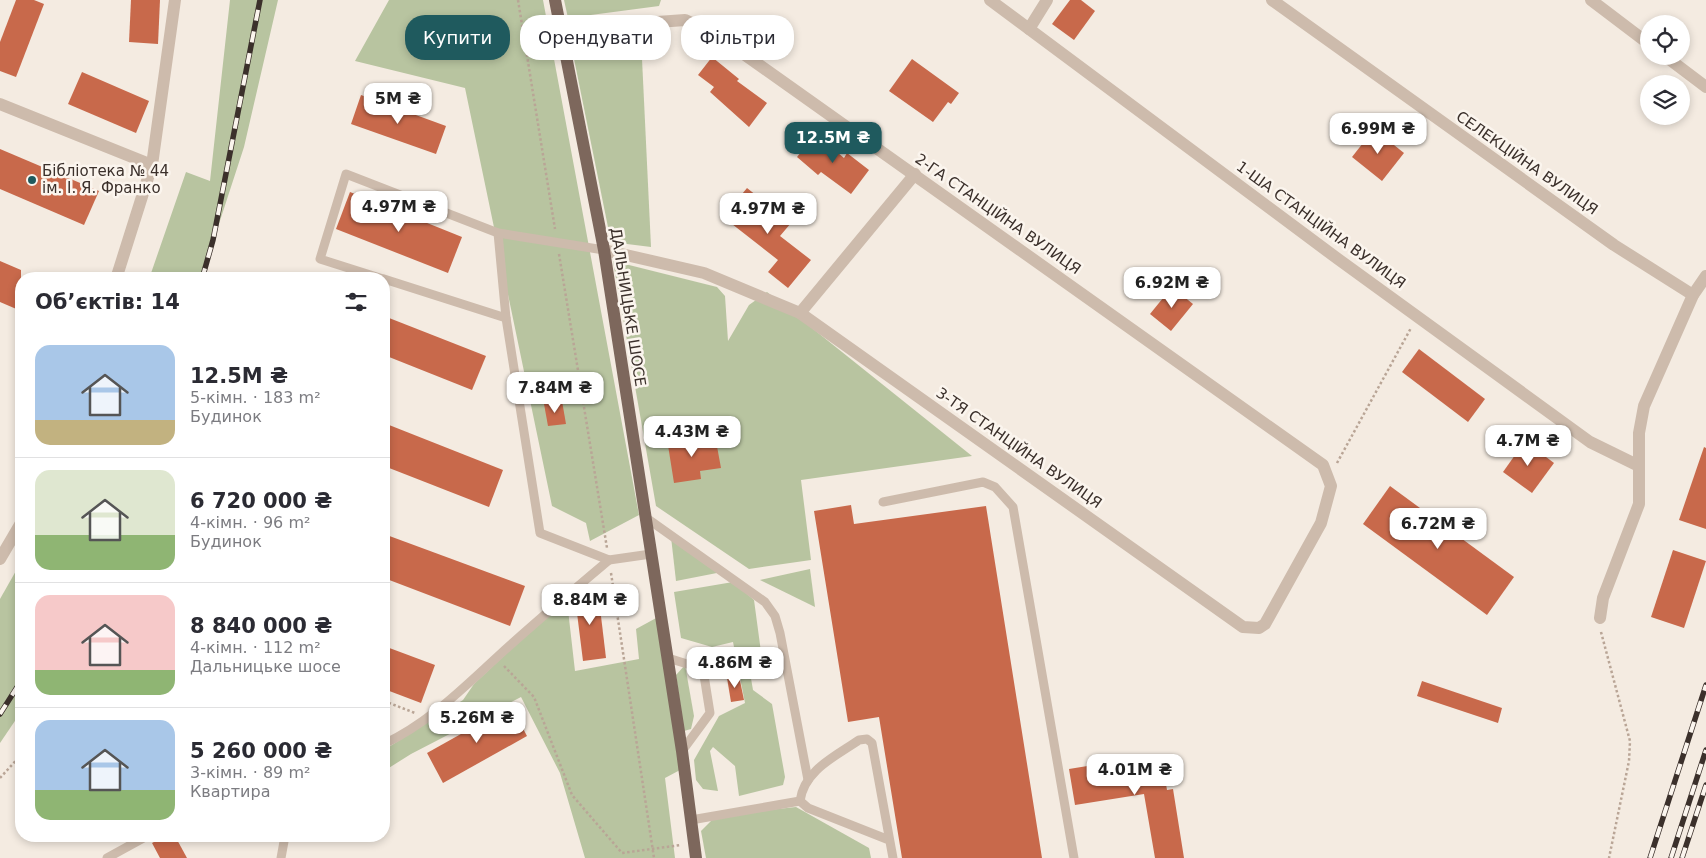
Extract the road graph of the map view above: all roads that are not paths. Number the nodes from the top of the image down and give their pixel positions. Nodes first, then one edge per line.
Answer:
1 (175, 0) edge
2 (555, 0) edge
3 (990, 0) edge
4 (1047, 0) edge
5 (1272, 0) edge
6 (1591, 0) edge
7 (558, 15) edge
8 (671, 21) edge
9 (1029, 29) junction
10 (1640, 37) edge
11 (567, 60) edge
12 (1677, 65) edge
13 (1706, 87) edge
14 (0, 104) edge
15 (152, 166) junction
16 (915, 174) junction
17 (498, 233) junction
18 (604, 250) junction
19 (118, 272) edge
20 (361, 272) edge
21 (1706, 276) edge
22 (390, 281) edge
23 (1693, 295) junction
24 (800, 313) junction
25 (506, 318) junction
26 (1639, 466) junction
27 (1330, 482) joint
28 (883, 502) dead end
29 (645, 517) junction
30 (15, 533) edge
31 (651, 554) junction
32 (0, 559) edge
33 (609, 560) junction
34 (1600, 618) road end
35 (668, 658) junction
36 (390, 741) edge
37 (682, 752) junction
38 (808, 780) junction
39 (800, 801) junction
40 (691, 820) junction
41 (889, 840) junction
42 (136, 842) edge
43 (284, 842) edge
44 (107, 858) edge
45 (281, 858) edge
46 (696, 858) edge
47 (893, 858) edge
48 (1074, 858) edge

1 - 15 street
2 - 7 main road, ДАЛЬНИЦЬКЕ ШОСЕ
3 - 9 street, 1-ША СТАНЦІЙНА ВУЛИЦЯ
4 - 9 street
5 - 23 street, СЕЛЕКЦІЙНА ВУЛИЦЯ
6 - 10 street
8 - 16 street, 2-ГА СТАНЦІЙНА ВУЛИЦЯ
9 - 26 street, 1-ША СТАНЦІЙНА ВУЛИЦЯ
11 - 18 main road, ДАЛЬНИЦЬКЕ ШОСЕ
12 - 13 street
14 - 15 street
15 - 19 street
16 - 24 street
16 - 27 street, 2-ГА СТАНЦІЙНА ВУЛИЦЯ
17 - 18 lane
17 - 20 lane
17 - 25 lane
18 - 24 street, 3-ТЯ СТАНЦІЙНА ВУЛИЦЯ
18 - 29 main road, ДАЛЬНИЦЬКЕ ШОСЕ
21 - 23 street
22 - 25 lane
23 - 26 street
24 - 27 street, 3-ТЯ СТАНЦІЙНА ВУЛИЦЯ
25 - 33 lane
26 - 34 street
28 - 48 lane
29 - 31 main road, ДАЛЬНИЦЬКЕ ШОСЕ
29 - 38 lane
30 - 32 street
31 - 33 lane
31 - 35 main road, ДАЛЬНИЦЬКЕ ШОСЕ
33 - 36 lane
35 - 37 main road, ДАЛЬНИЦЬКЕ ШОСЕ
35 - 37 lane
37 - 40 main road, ДАЛЬНИЦЬКЕ ШОСЕ
38 - 39 lane
38 - 41 lane
39 - 40 lane
39 - 41 lane
40 - 46 main road, ДАЛЬНИЦЬКЕ ШОСЕ
41 - 47 lane
42 - 44 lane
43 - 45 lane

